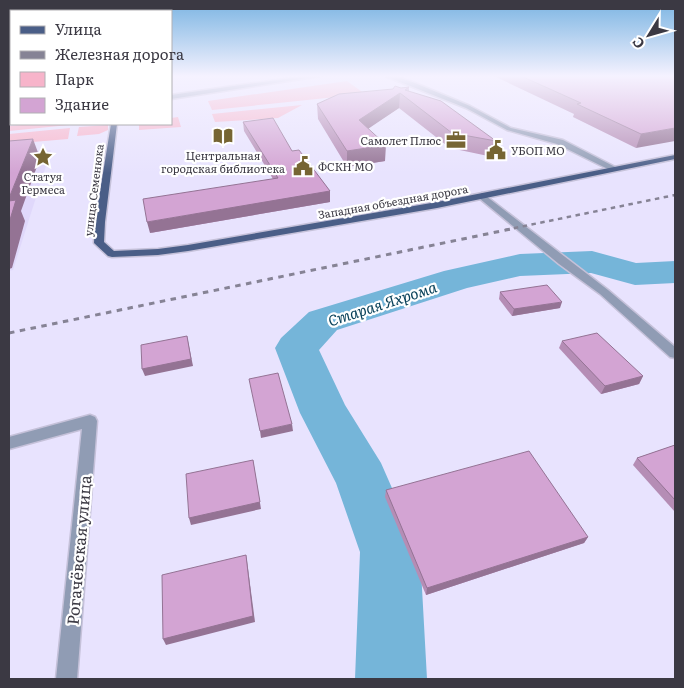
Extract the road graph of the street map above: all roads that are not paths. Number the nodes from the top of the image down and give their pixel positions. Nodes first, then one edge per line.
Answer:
1 (470, 108) edge
2 (114, 125) edge
3 (675, 157) edge
4 (615, 170) junction
5 (482, 196) junction
6 (112, 254) joint
7 (675, 354) edge
8 (9, 443) edge
9 (66, 679) edge

1 - 4 street
2 - 6 main road, улица Семенюка
3 - 4 main road, Западная объездная дорога
4 - 5 main road, Западная объездная дорога
5 - 6 main road, Западная объездная дорога
5 - 7 street
8 - 9 street, Рогачёвская улица

